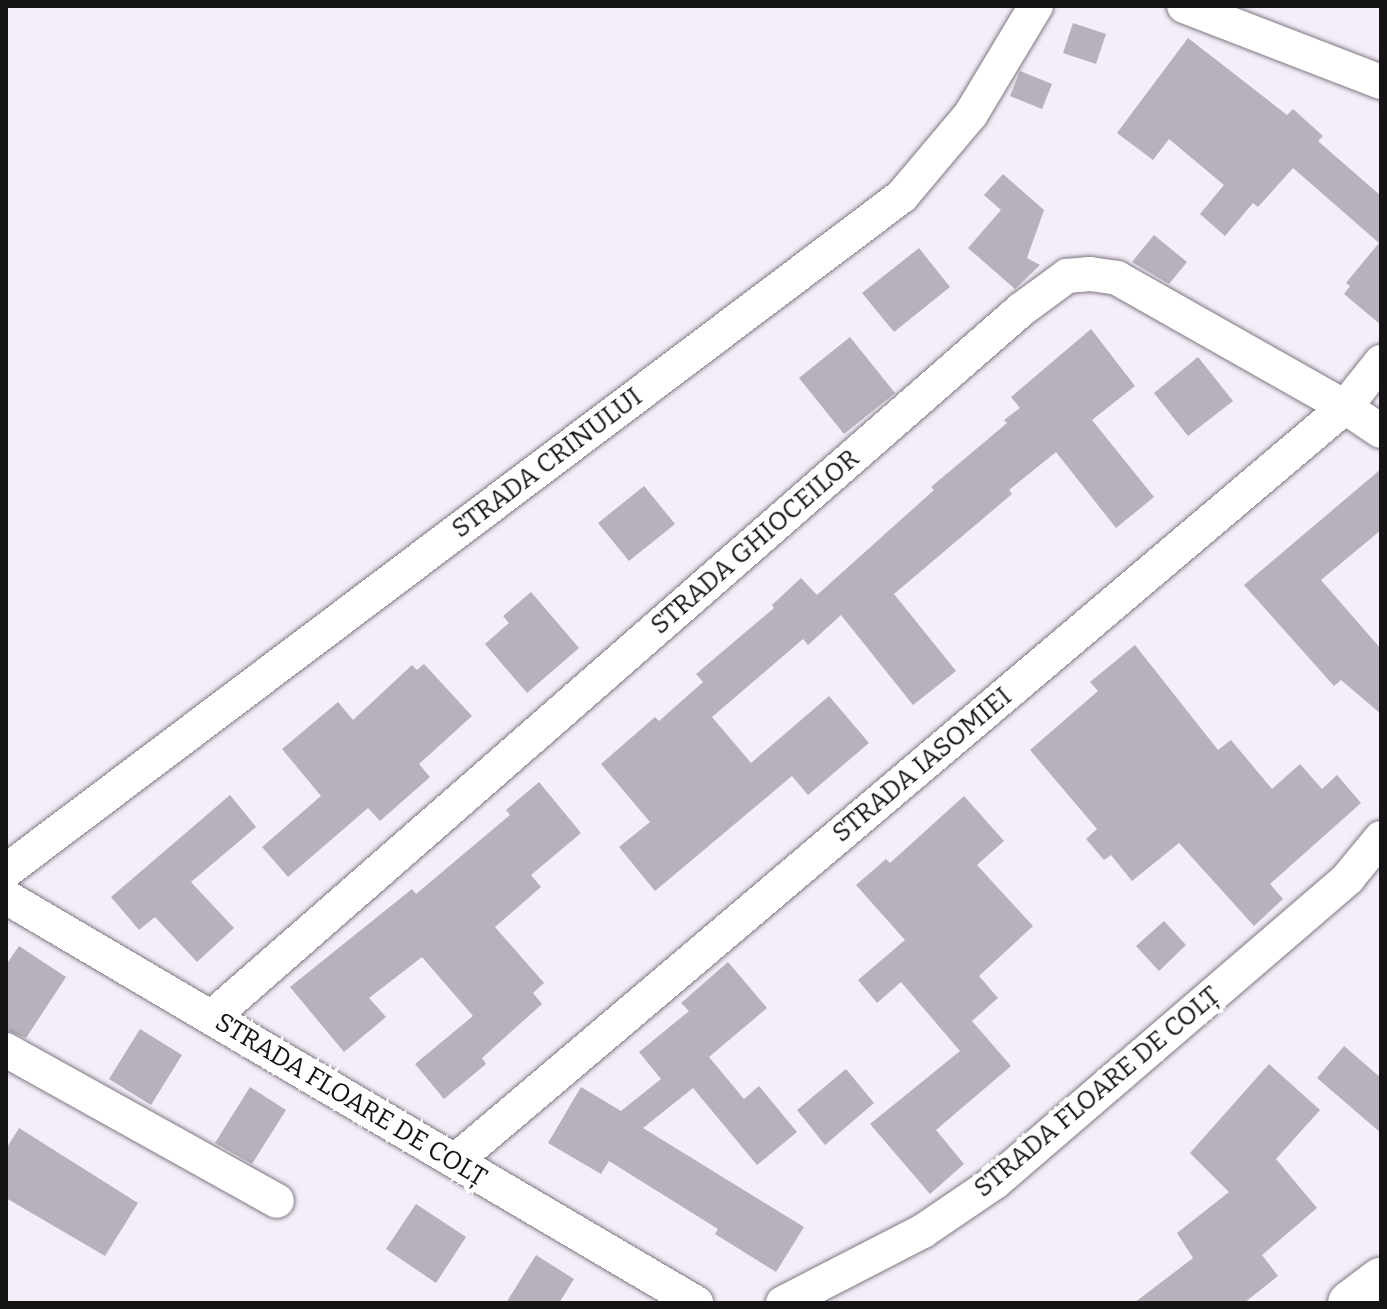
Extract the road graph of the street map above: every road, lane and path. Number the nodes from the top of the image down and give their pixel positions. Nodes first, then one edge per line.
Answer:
1 (1036, 6) edge
2 (1184, 6) edge
3 (1381, 82) edge
4 (1381, 362) edge
5 (1345, 407) junction
6 (1381, 431) edge
7 (1381, 838) edge
8 (6, 871) edge
9 (6, 897) edge
10 (212, 1017) junction
11 (6, 1050) edge
12 (455, 1161) junction
13 (277, 1201) dead end
14 (1381, 1280) edge
15 (696, 1303) edge
16 (783, 1303) edge
17 (1350, 1303) edge

1 - 8 street, STRADA CRINULUI
2 - 3 street
4 - 5 street, STRADA IASOMIEI
5 - 6 street
5 - 10 street, STRADA GHIOCEILOR
5 - 12 street, STRADA IASOMIEI
7 - 16 street, STRADA FLOARE DE COLȚ
9 - 10 street, STRADA FLOARE DE COLȚ
10 - 12 street, STRADA FLOARE DE COLȚ
11 - 13 street
12 - 15 street, STRADA FLOARE DE COLȚ
14 - 17 main road

